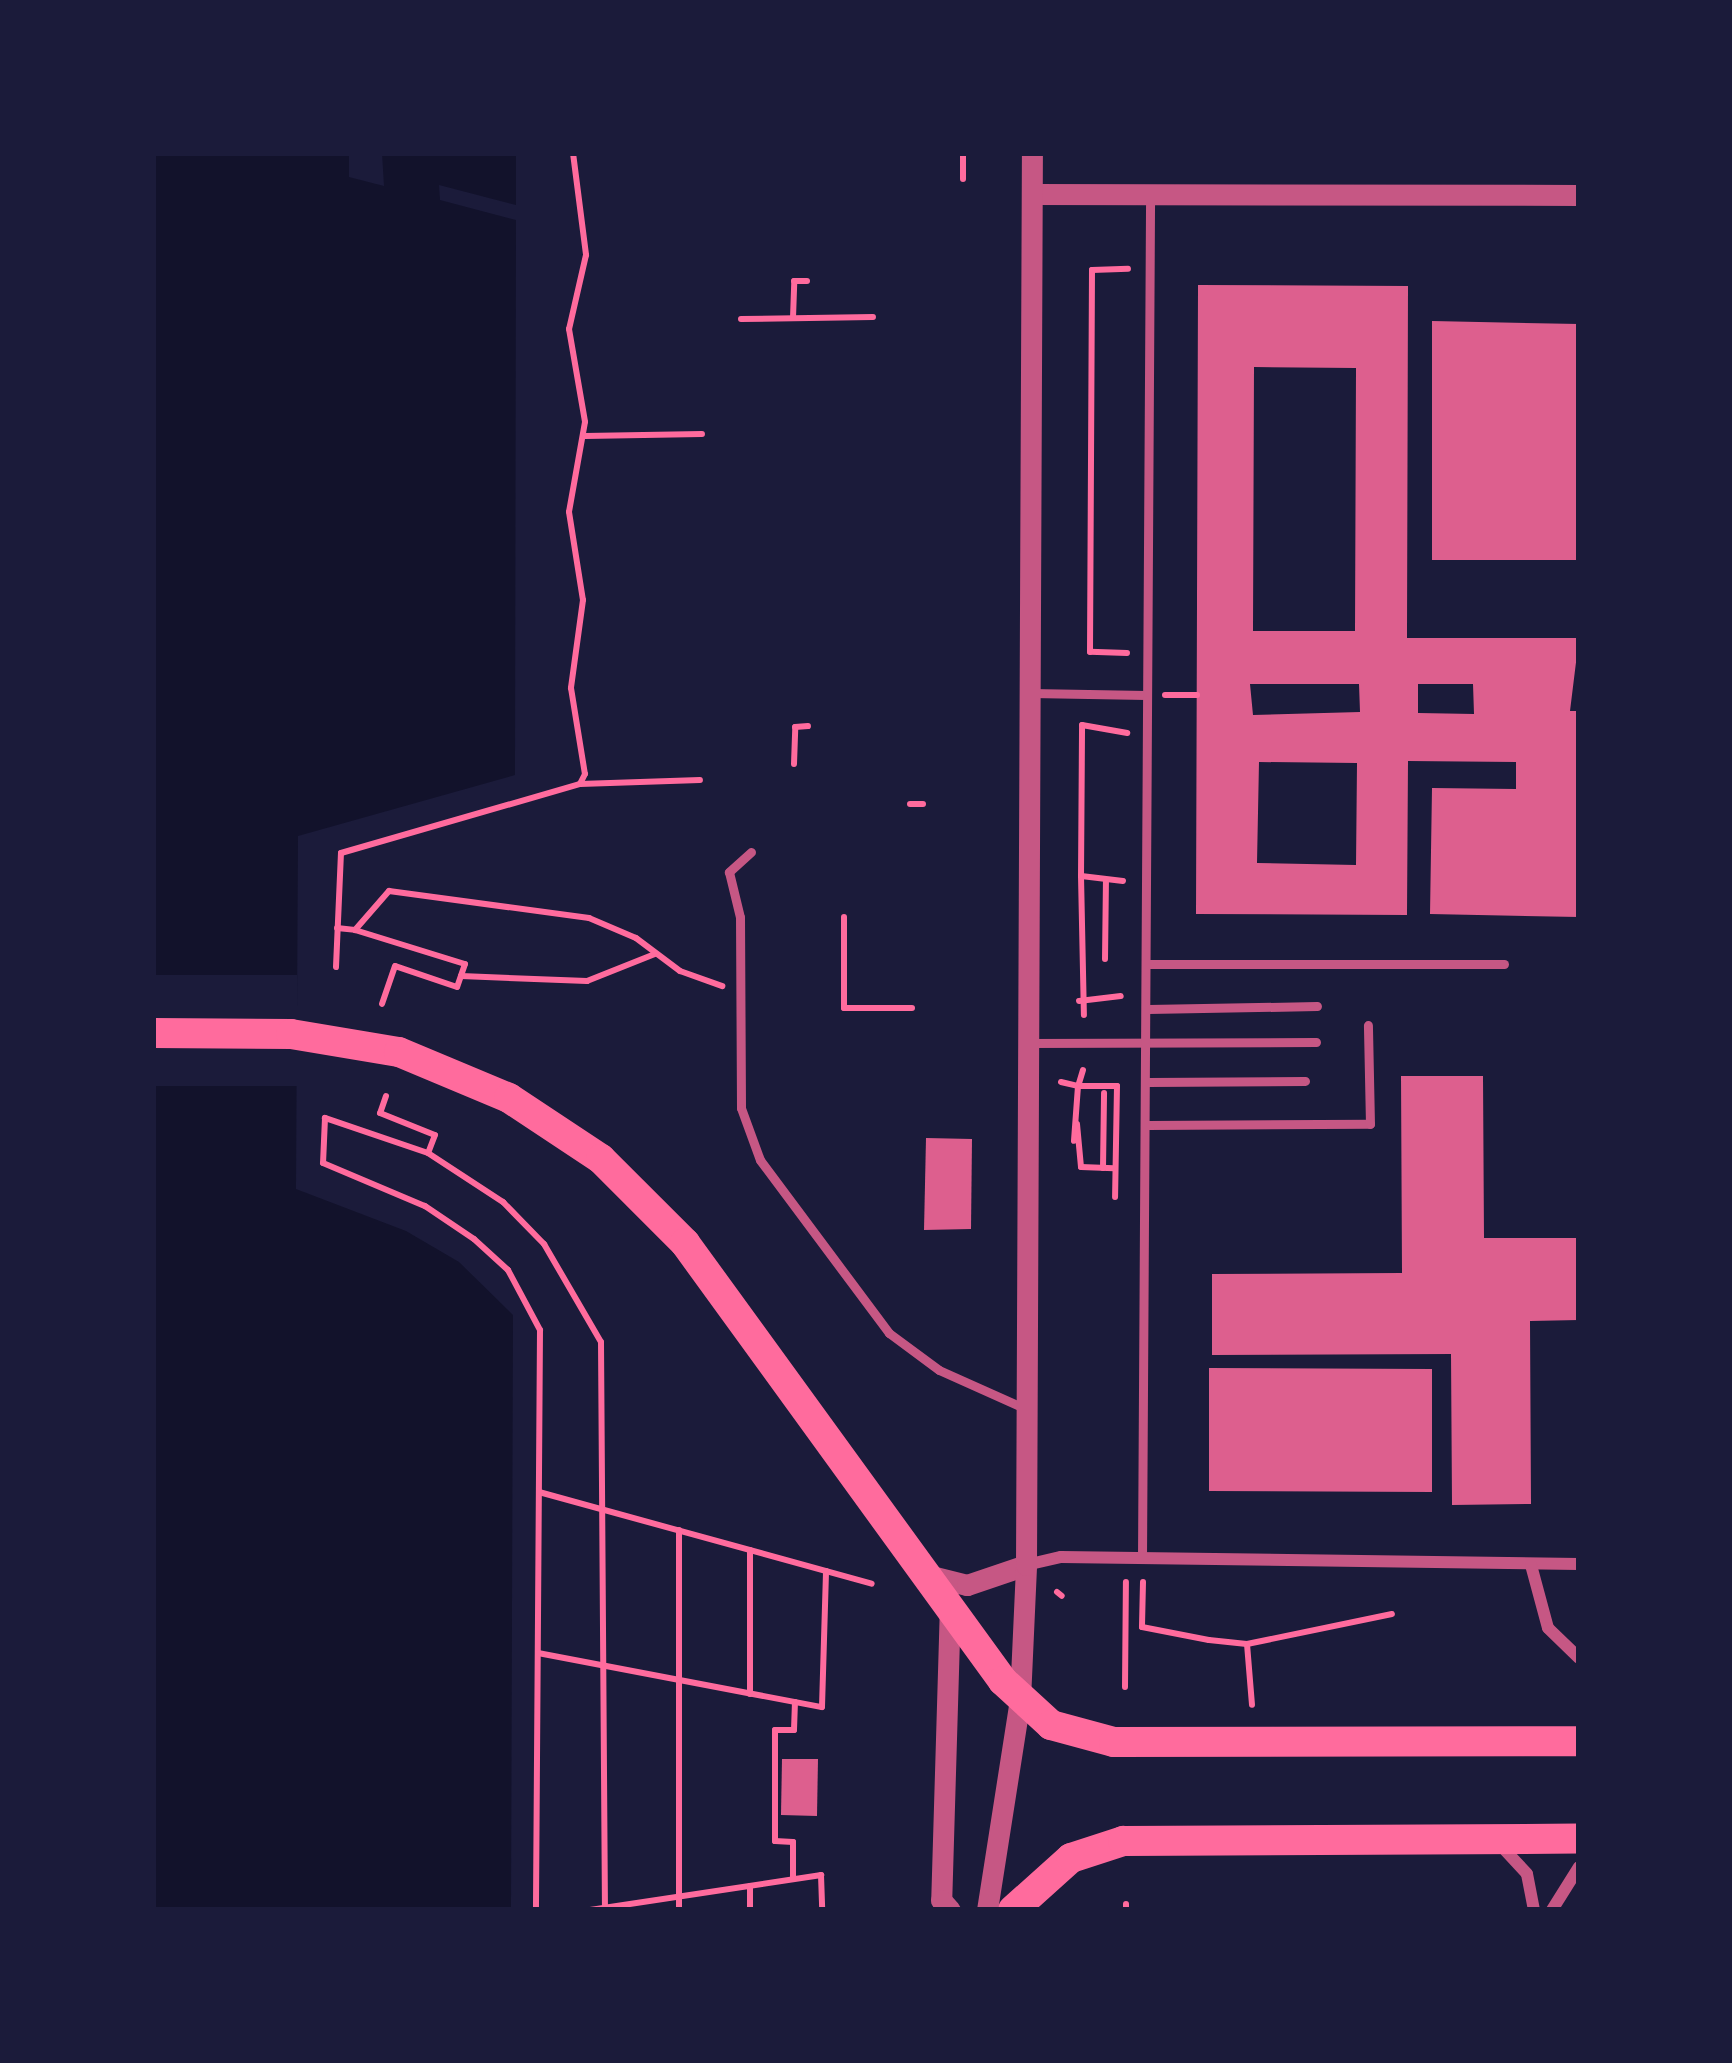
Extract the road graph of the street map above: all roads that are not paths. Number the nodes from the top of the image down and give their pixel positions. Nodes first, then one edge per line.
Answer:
1 (1032, 153) edge
2 (1032, 194) junction
3 (1150, 195) junction
4 (1579, 196) edge
5 (1031, 693) junction
6 (1146, 694) junction
7 (751, 852) dead end
8 (1148, 964) junction
9 (1504, 964) dead end
10 (1317, 1006) dead end
11 (1148, 1009) junction
12 (1368, 1025) dead end
13 (153, 1033) edge
14 (1316, 1042) dead end
15 (1028, 1043) junction
16 (1148, 1044) junction
17 (1305, 1081) dead end
18 (1148, 1082) junction
19 (1148, 1125) junction
20 (1026, 1409) junction
21 (1142, 1558) junction
22 (1026, 1564) junction
23 (1579, 1564) edge
24 (1531, 1565) junction
25 (931, 1576) junction
26 (950, 1604) junction
27 (1579, 1658) edge
28 (1020, 1700) junction
29 (1579, 1742) edge
30 (1487, 1838) junction
31 (1579, 1839) edge
32 (1579, 1867) edge
33 (1049, 1875) junction
34 (950, 1910) edge
35 (987, 1910) edge
36 (1013, 1910) edge
37 (1040, 1910) edge
38 (1534, 1910) edge
39 (1552, 1910) edge

1 - 2 street
2 - 3 street
2 - 5 street
3 - 4 street
3 - 6 lane
5 - 6 lane
5 - 15 street
6 - 8 lane
7 - 20 lane
8 - 9 lane
8 - 11 lane
10 - 11 lane
11 - 16 lane
12 - 19 lane
13 - 25 main road
14 - 16 lane
15 - 16 lane
15 - 20 street
16 - 18 lane
17 - 18 lane
18 - 19 lane
19 - 21 lane
20 - 22 street
21 - 22 street
21 - 24 street
22 - 25 street
22 - 28 street
23 - 24 street
24 - 27 street
25 - 26 main road
26 - 28 main road
26 - 34 street
28 - 29 main road
28 - 35 street
30 - 31 main road
30 - 33 main road
30 - 38 street
32 - 39 street
33 - 36 main road
33 - 37 street

